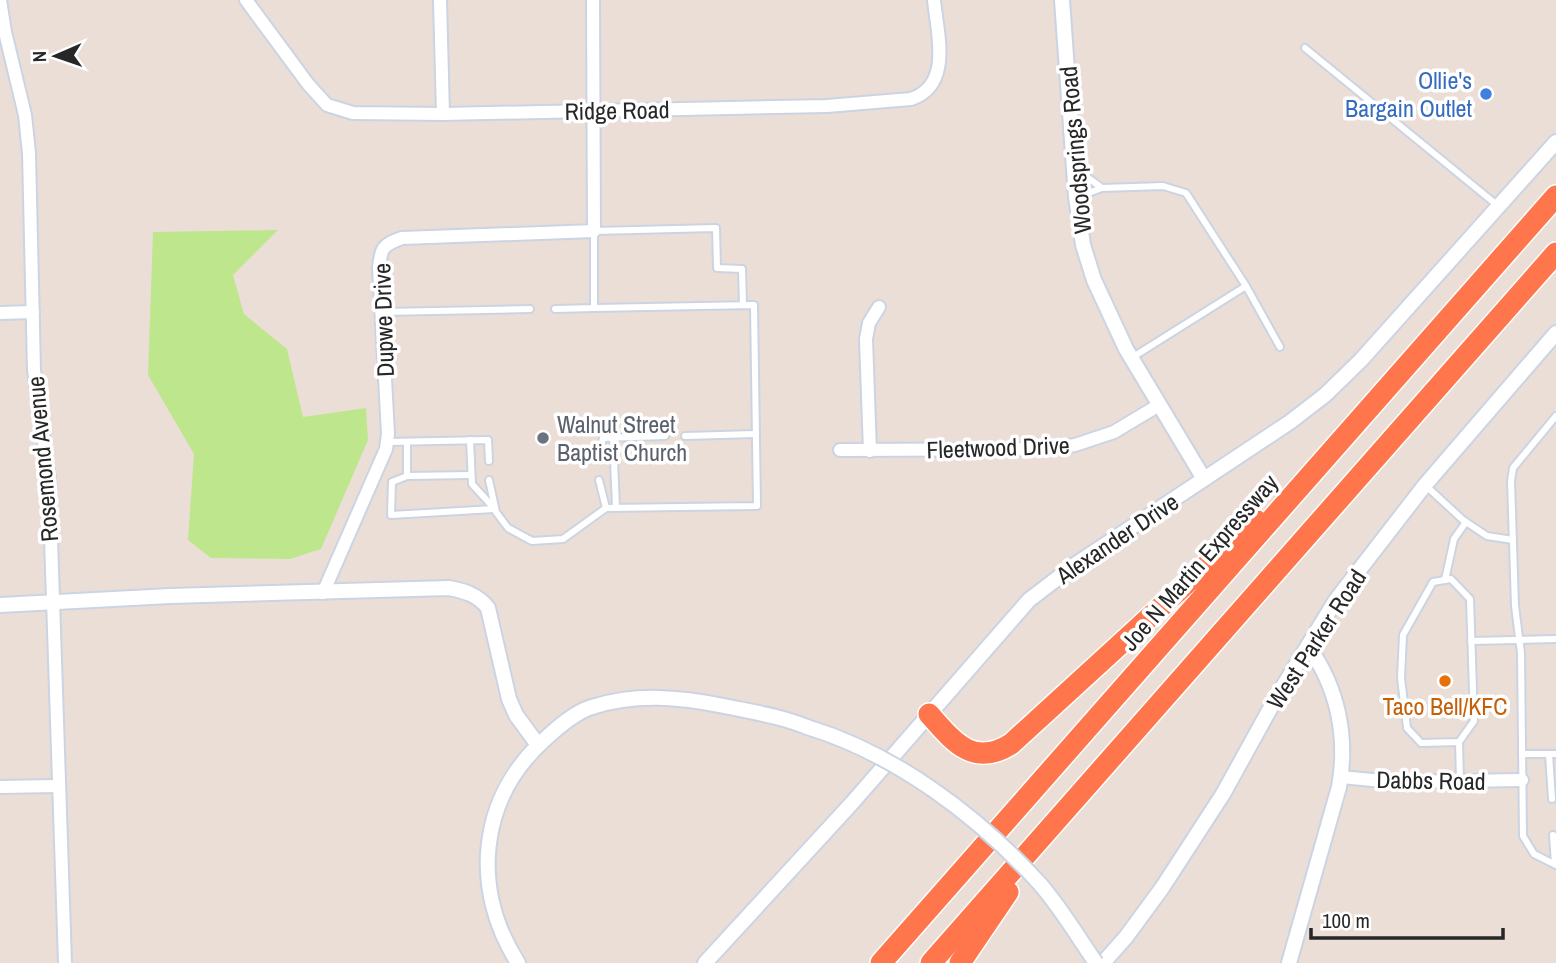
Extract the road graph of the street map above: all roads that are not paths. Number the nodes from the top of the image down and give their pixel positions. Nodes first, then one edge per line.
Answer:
1 (0, 0) edge
2 (246, 0) edge
3 (440, 0) edge
4 (593, 0) edge
5 (934, 0) edge
6 (1062, 0) edge
7 (2, 36) edge
8 (1305, 48) dead end
9 (595, 110) junction
10 (443, 114) junction
11 (1556, 142) edge
12 (1076, 169) junction
13 (1102, 188) junction
14 (1556, 196) edge
15 (1076, 197) junction
16 (1499, 206) junction
17 (594, 231) junction
18 (1556, 253) edge
19 (1246, 286) junction
20 (743, 305) junction
21 (879, 307) dead end
22 (594, 308) junction
23 (530, 309) dead end
24 (555, 309) dead end
25 (33, 312) junction
26 (382, 312) junction
27 (0, 313) edge
28 (1556, 333) edge
29 (1280, 347) dead end
30 (1131, 358) junction
31 (1159, 405) junction
32 (1556, 416) edge
33 (756, 434) junction
34 (665, 436) dead end
35 (685, 436) dead end
36 (613, 437) junction
37 (470, 440) junction
38 (387, 442) junction
39 (407, 442) junction
40 (1335, 448) junction
41 (840, 450) dead end
42 (870, 451) junction
43 (598, 460) dead end
44 (489, 461) dead end
45 (471, 475) junction
46 (407, 477) junction
47 (1204, 479) junction
48 (489, 480) dead end
49 (598, 480) dead end
50 (1425, 485) junction
51 (616, 507) junction
52 (606, 508) junction
53 (494, 509) junction
54 (1466, 522) junction
55 (1513, 540) junction
56 (1445, 580) junction
57 (323, 593) junction
58 (52, 602) junction
59 (0, 605) edge
60 (1556, 639) edge
61 (1520, 640) junction
62 (1471, 641) junction
63 (1308, 646) junction
64 (929, 714) junction
65 (1459, 742) junction
66 (538, 745) junction
67 (1522, 754) junction
68 (1553, 754) edge
69 (1341, 777) junction
70 (1522, 780) junction
71 (1460, 781) junction
72 (58, 786) junction
73 (0, 787) edge
74 (1552, 799) dead end
75 (1058, 820) junction
76 (1553, 835) dead end
77 (1555, 865) edge
78 (65, 963) edge
79 (517, 963) edge
80 (704, 963) edge
81 (881, 963) edge
82 (931, 963) edge
83 (960, 963) edge
84 (1096, 963) edge
85 (1103, 963) edge
86 (1289, 963) edge

1 - 7 street, Rosemond Avenue
2 - 10 street, Ridge Road
3 - 10 street
4 - 9 street
5 - 9 street, Ridge Road
6 - 12 street, Woodsprings Road
7 - 25 street, Rosemond Avenue
8 - 16 lane
9 - 10 street, Ridge Road
9 - 17 street
11 - 16 street, Alexander Drive
12 - 13 lane
12 - 15 street, Woodsprings Road
13 - 15 lane
13 - 19 lane
14 - 40 highway, Joe N Martin Expressway
15 - 30 street, Woodsprings Road
16 - 47 street, Alexander Drive
17 - 20 lane
17 - 22 lane
17 - 26 street, Dupwe Drive
18 - 75 highway
19 - 29 lane
19 - 30 lane
20 - 22 lane
20 - 33 lane
21 - 42 street
22 - 24 lane
23 - 26 lane
25 - 27 street
25 - 58 street, Rosemond Avenue
26 - 38 street, Dupwe Drive
28 - 50 street, West Parker Road
30 - 31 street, Woodsprings Road
31 - 42 street, Fleetwood Drive
31 - 47 street, Woodsprings Road
32 - 55 lane
33 - 35 lane
33 - 51 lane
34 - 36 lane
36 - 43 lane
36 - 51 lane
37 - 39 lane
37 - 44 lane
37 - 45 lane
38 - 39 lane
38 - 57 street, Dupwe Drive
39 - 46 lane
40 - 64 highway
40 - 81 highway, Joe N Martin Expressway
41 - 42 street, Fleetwood Drive
45 - 46 lane
45 - 53 lane
46 - 53 lane
47 - 64 street, Alexander Drive
48 - 53 lane
49 - 52 lane
50 - 54 lane
50 - 63 street, West Parker Road
51 - 52 lane
52 - 53 lane
54 - 55 lane
54 - 56 lane
55 - 61 lane
56 - 62 lane
56 - 65 lane
57 - 58 street
57 - 66 street
58 - 59 street
58 - 72 street, Rosemond Avenue
60 - 61 lane
61 - 62 lane
61 - 67 lane
62 - 65 lane
63 - 69 street, Dabbs Road
63 - 85 street, West Parker Road
64 - 80 street, Alexander Drive
65 - 71 lane
66 - 79 street
66 - 84 street, bridge
67 - 68 lane
67 - 70 lane
68 - 74 lane
69 - 71 street, Dabbs Road
69 - 86 street, Dabbs Road
70 - 71 street, Dabbs Road
70 - 77 lane
72 - 73 street
72 - 78 street, Rosemond Avenue
75 - 82 highway
75 - 83 highway
76 - 77 lane

